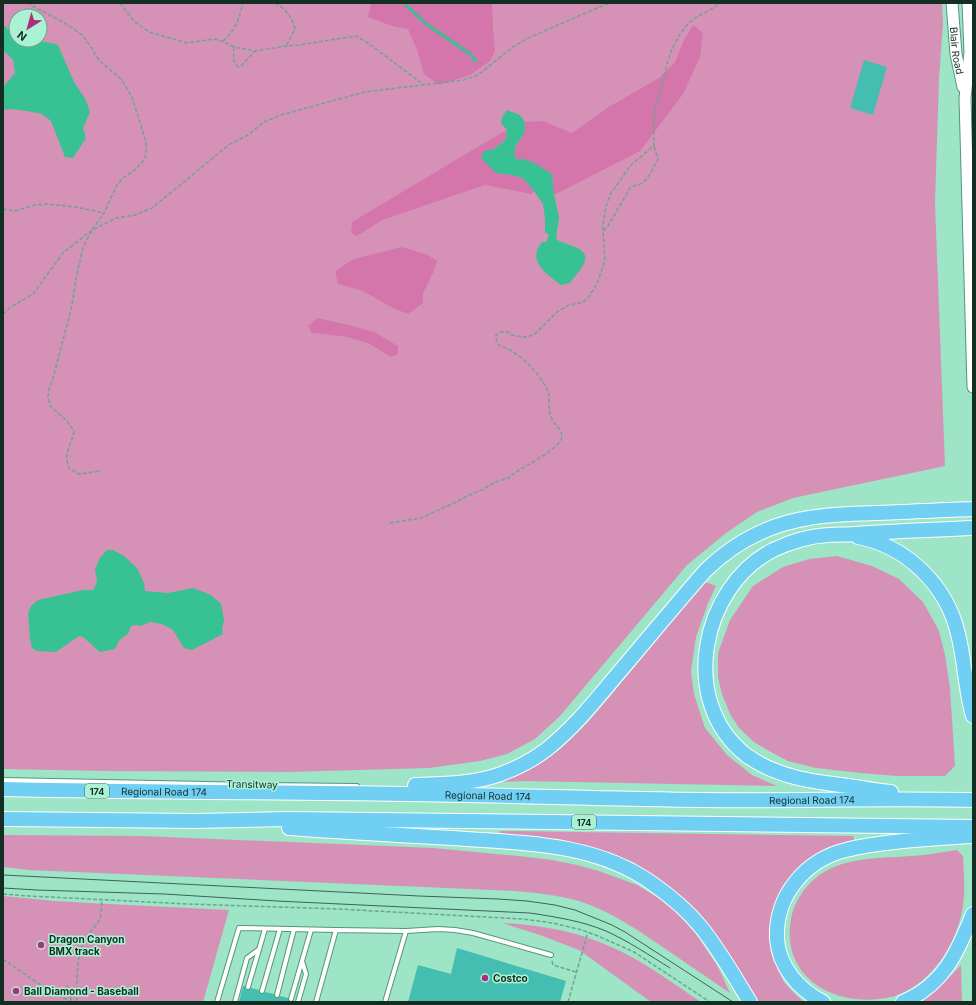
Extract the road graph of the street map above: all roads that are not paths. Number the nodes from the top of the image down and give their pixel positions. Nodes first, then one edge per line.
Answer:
1 (952, 3) edge
2 (968, 3) edge
3 (965, 98) junction
4 (973, 387) edge
5 (973, 509) edge
6 (973, 528) edge
7 (844, 535) junction
8 (973, 716) edge
9 (3, 780) edge
10 (357, 786) junction
11 (3, 789) edge
12 (190, 792) junction
13 (923, 799) junction
14 (973, 800) edge
15 (7, 819) edge
16 (195, 821) junction
17 (973, 827) edge
18 (973, 836) edge
19 (973, 914) edge
20 (265, 929) junction
21 (280, 929) junction
22 (294, 929) junction
23 (311, 930) junction
24 (336, 930) junction
25 (406, 931) junction
26 (258, 950) junction
27 (551, 955) road end
28 (302, 961) junction
29 (248, 987) dead end
30 (262, 991) dead end
31 (277, 995) dead end
32 (291, 999) dead end
33 (217, 1002) edge
34 (235, 1002) edge
35 (298, 1002) edge
36 (316, 1002) edge
37 (385, 1002) edge
38 (750, 1002) edge
39 (824, 1002) edge
40 (903, 1002) edge

1 - 3 main road, Blair Road
2 - 3 main road, Blair Road
3 - 4 main road, Blair Road
5 - 10 highway
6 - 7 highway
7 - 8 highway
7 - 13 highway
9 - 10 lane, Transitway
10 - 12 highway
11 - 12 highway, Regional Road 174 / 174
12 - 13 highway, Regional Road 174 / 174
13 - 14 highway, Regional Road 174 / 174
15 - 16 highway, 174
16 - 17 highway, 174
16 - 38 highway
18 - 39 highway
19 - 40 highway
20 - 21 lane
20 - 26 lane
20 - 33 lane
21 - 22 lane
21 - 30 lane
22 - 23 lane
22 - 31 lane
23 - 24 lane
23 - 28 lane
24 - 25 lane
24 - 36 lane
25 - 27 lane
25 - 37 lane
26 - 29 lane
26 - 34 lane
28 - 32 lane
28 - 35 lane

